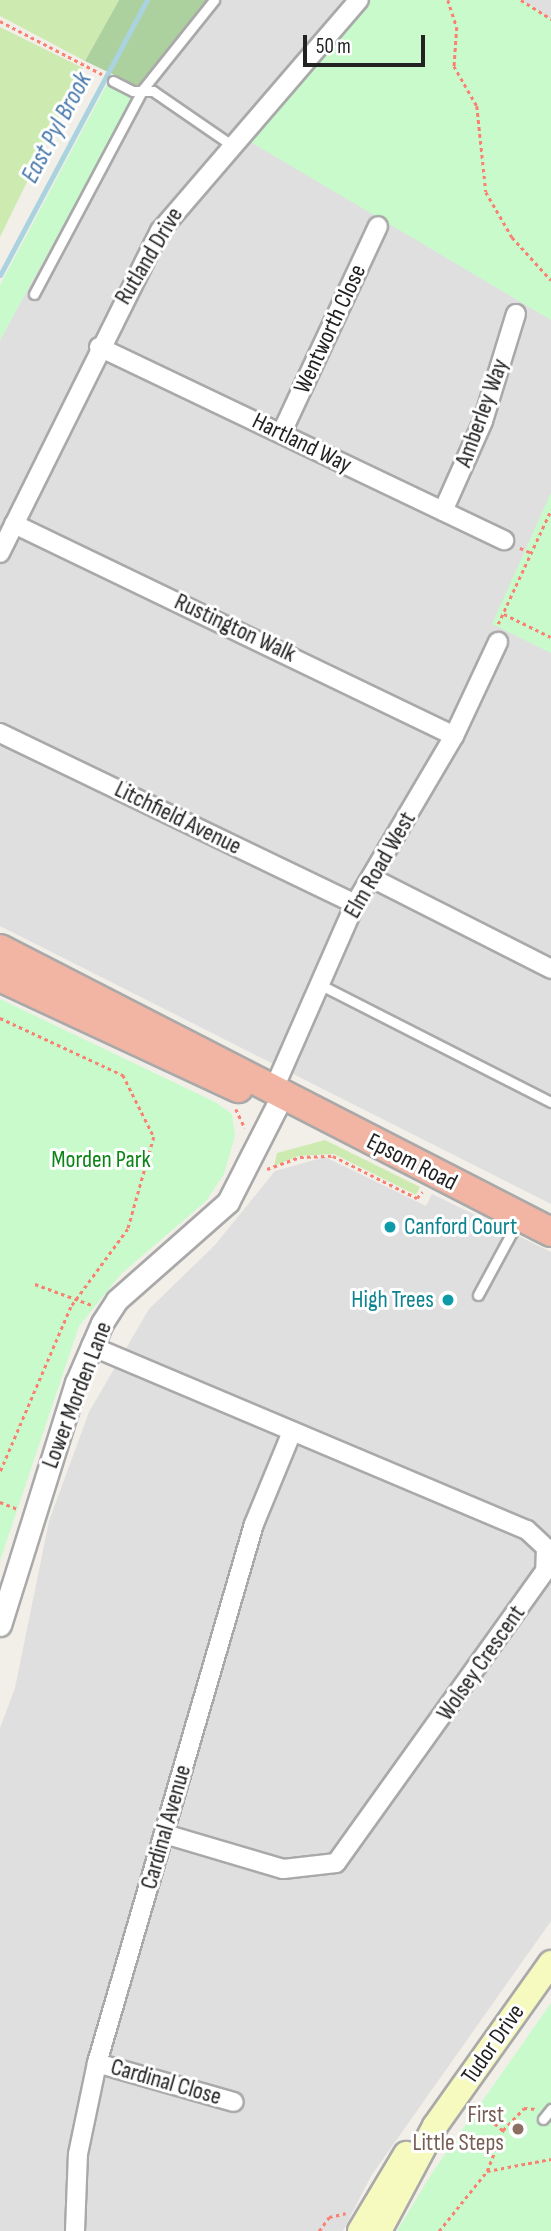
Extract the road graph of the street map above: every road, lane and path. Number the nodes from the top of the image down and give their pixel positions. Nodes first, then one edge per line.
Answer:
1 (214, 0) edge
2 (359, 0) edge
3 (448, 0) edge
4 (521, 0) edge
5 (551, 19) edge
6 (0, 21) edge
7 (95, 70) dead end
8 (113, 81) dead end
9 (143, 89) junction
10 (230, 144) junction
11 (378, 226) dead end
12 (551, 280) edge
13 (34, 294) dead end
14 (516, 314) dead end
15 (99, 347) junction
16 (282, 432) junction
17 (551, 510) edge
18 (443, 511) junction
19 (14, 524) junction
20 (504, 540) dead end
21 (0, 553) edge
22 (503, 614) junction
23 (551, 637) edge
24 (498, 642) joint
25 (0, 733) edge
26 (454, 736) junction
27 (372, 878) junction
28 (355, 904) junction
29 (0, 949) edge
30 (551, 969) edge
31 (0, 977) edge
32 (318, 983) junction
33 (0, 1018) edge
34 (276, 1096) junction
35 (226, 1100) dead end
36 (551, 1102) edge
37 (245, 1135) dead end
38 (268, 1169) dead end
39 (426, 1186) dead end
40 (520, 1216) junction
41 (551, 1232) edge
42 (35, 1284) dead end
43 (478, 1295) dead end
44 (78, 1296) junction
45 (106, 1315) junction
46 (91, 1346) junction
47 (292, 1432) junction
48 (0, 1473) edge
49 (548, 1547) edge
50 (0, 1625) edge
51 (165, 1834) junction
52 (551, 1963) edge
53 (97, 2063) junction
54 (234, 2102) dead end
55 (476, 2108) dead end
56 (547, 2114) edge
57 (435, 2126) junction
58 (503, 2130) junction
59 (551, 2159) edge
60 (487, 2171) junction
61 (357, 2221) edge
62 (75, 2231) edge
63 (318, 2231) edge
64 (379, 2231) edge
65 (439, 2231) edge

1 - 9 lane
2 - 10 street, Rutland Drive
3 - 12 path
4 - 5 path
6 - 7 path
8 - 9 lane
9 - 10 lane
9 - 13 lane
10 - 15 street, Rutland Drive
11 - 16 street, Wentworth Close
14 - 18 street, Amberley Way
15 - 16 street, Hartland Way
15 - 19 street, Rutland Drive
16 - 18 street, Hartland Way
17 - 22 path
18 - 20 street, Hartland Way
19 - 21 street, Rutland Drive
19 - 26 street, Rustington Walk
22 - 23 path
22 - 24 path
24 - 26 street, Elm Road West
25 - 28 street, Litchfield Avenue
26 - 27 street, Elm Road West
27 - 28 street, Elm Road West
27 - 30 street
28 - 32 street, Elm Road West
29 - 34 highway, Epsom Road
31 - 34 highway, Epsom Road
32 - 34 street, Elm Road West
32 - 36 lane
33 - 44 path
34 - 40 highway, Epsom Road
34 - 45 street, Lower Morden Lane
35 - 37 path
38 - 39 path
40 - 41 highway, Epsom Road
40 - 43 lane
42 - 44 path
44 - 45 path
44 - 48 path
45 - 46 street, Lower Morden Lane
46 - 47 street, Wolsey Crescent
46 - 50 street, Lower Morden Lane
47 - 49 street, Wolsey Crescent
47 - 51 street, Cardinal Avenue
49 - 51 street, Wolsey Crescent
51 - 53 street, Cardinal Avenue
52 - 57 main road, Tudor Drive
53 - 54 street, Cardinal Close
53 - 62 street, Cardinal Avenue
55 - 58 path
56 - 58 path
57 - 61 main road, Tudor Drive
57 - 64 main road, Tudor Drive
58 - 60 path
59 - 60 path
60 - 65 path
61 - 63 path

